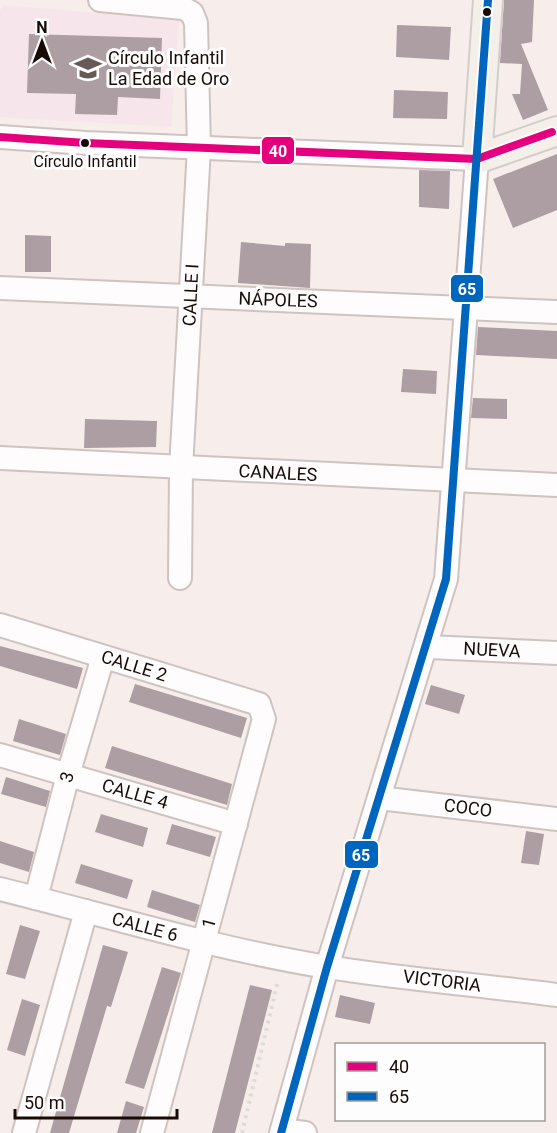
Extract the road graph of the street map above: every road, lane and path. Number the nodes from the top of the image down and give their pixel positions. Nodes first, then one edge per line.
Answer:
1 (100, 0) edge
2 (488, 0) edge
3 (557, 130) edge
4 (0, 137) edge
5 (199, 148) junction
6 (477, 159) junction
7 (0, 288) edge
8 (191, 297) junction
9 (466, 307) junction
10 (557, 312) edge
11 (0, 458) edge
12 (181, 468) junction
13 (453, 481) junction
14 (557, 485) edge
15 (180, 578) dead end
16 (0, 626) edge
17 (428, 647) junction
18 (557, 653) edge
19 (103, 657) junction
20 (262, 712) joint
21 (0, 755) edge
22 (68, 775) junction
23 (379, 798) junction
24 (557, 819) edge
25 (236, 824) junction
26 (0, 889) edge
27 (36, 898) junction
28 (86, 911) junction
29 (203, 942) junction
30 (283, 958) junction
31 (327, 967) junction
32 (557, 995) edge
33 (281, 1132) edge
34 (24, 1133) edge
35 (152, 1133) edge
36 (242, 1133) edge
37 (305, 1133) edge

1 - 5 street, CALLE I
2 - 6 main road
3 - 6 main road
4 - 5 street
5 - 6 street
5 - 8 street, CALLE I
6 - 9 street
7 - 8 street, NÁPOLES
8 - 9 street, NÁPOLES
8 - 12 street, CALLE I
9 - 10 street, NÁPOLES
9 - 13 street
11 - 12 street, CANALES
12 - 13 street, CANALES
12 - 15 street, CALLE I
13 - 14 street, CANALES
13 - 17 street
16 - 19 street, CALLE 2
17 - 18 street, NUEVA
17 - 23 street
19 - 20 street, CALLE 2
19 - 22 street, 3
20 - 25 street, 1
21 - 22 street, CALLE 4
22 - 25 street, CALLE 4
22 - 27 street, 3
23 - 24 street, COCO
23 - 31 street
25 - 29 street, 1
26 - 27 street, CALLE 6
27 - 28 street, CALLE 6
28 - 29 street, CALLE 6
28 - 34 street
29 - 30 street, CALLE 6
29 - 35 street, 1
30 - 31 street, CALLE 6
30 - 36 path
31 - 32 street, VICTORIA
31 - 33 street
33 - 37 street

